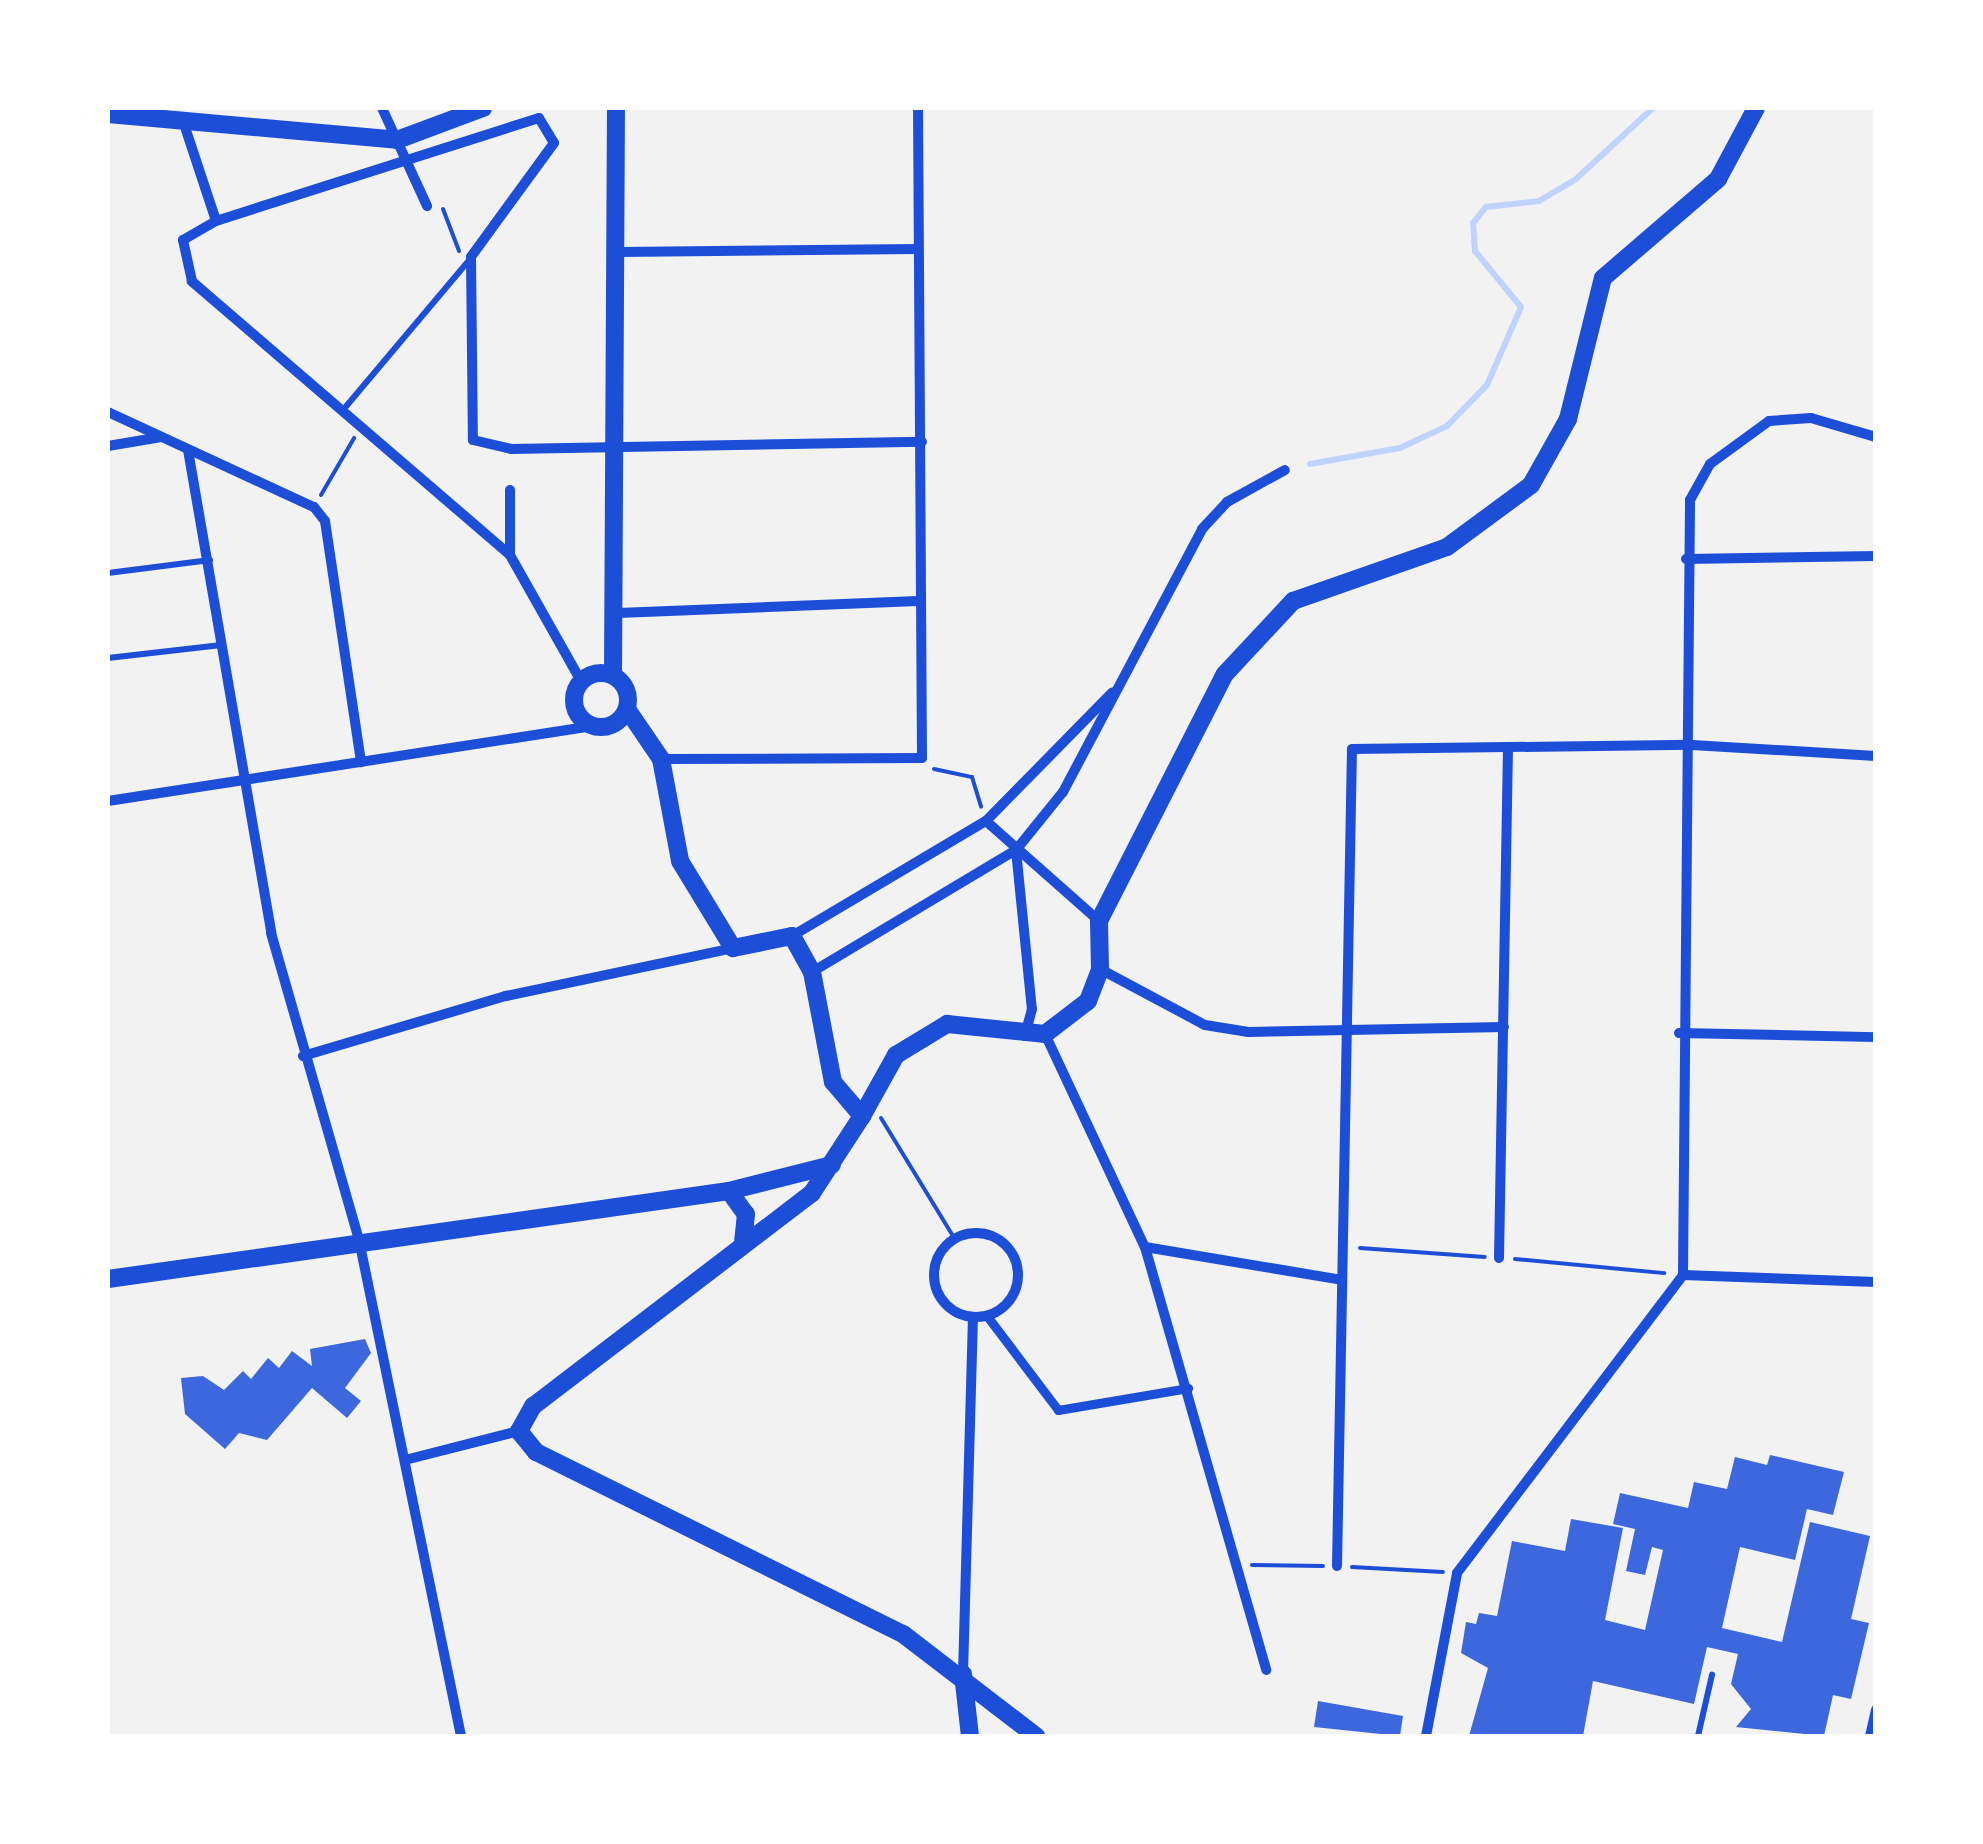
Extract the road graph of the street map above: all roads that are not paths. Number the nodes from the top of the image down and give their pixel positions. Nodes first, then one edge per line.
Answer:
1 (382, 108) edge
2 (483, 108) edge
3 (616, 108) edge
4 (918, 108) edge
5 (1756, 108) edge
6 (108, 114) edge
7 (182, 120) junction
8 (397, 140) junction
9 (408, 164) junction
10 (427, 206) road end
11 (216, 221) junction
12 (917, 249) junction
13 (618, 252) junction
14 (472, 257) junction
15 (344, 410) junction
16 (108, 412) edge
17 (1875, 436) edge
18 (162, 437) junction
19 (616, 442) junction
20 (922, 442) junction
21 (108, 446) edge
22 (188, 450) junction
23 (1285, 470) dead end
24 (510, 490) dead end
25 (510, 555) junction
26 (1876, 556) edge
27 (210, 560) junction
28 (1686, 560) junction
29 (108, 572) edge
30 (918, 602) junction
31 (618, 612) junction
32 (222, 645) junction
33 (108, 658) edge
34 (613, 675) junction
35 (581, 682) junction
36 (1120, 686) junction
37 (628, 709) junction
38 (594, 726) junction
39 (1692, 744) junction
40 (1508, 747) junction
41 (1876, 756) edge
42 (661, 759) junction
43 (361, 762) junction
44 (246, 780) junction
45 (108, 801) edge
46 (986, 821) junction
47 (1016, 850) junction
48 (1098, 921) junction
49 (792, 936) junction
50 (732, 948) junction
51 (1100, 969) junction
52 (812, 972) junction
53 (1343, 1026) junction
54 (1504, 1027) junction
55 (1679, 1032) junction
56 (1045, 1034) junction
57 (1024, 1037) junction
58 (1876, 1037) edge
59 (303, 1056) junction
60 (866, 1108) junction
61 (832, 1165) junction
62 (730, 1191) junction
63 (359, 1240) junction
64 (743, 1242) junction
65 (1145, 1247) junction
66 (1499, 1258) dead end
67 (1682, 1275) junction
68 (108, 1279) edge
69 (1337, 1279) junction
70 (1876, 1282) edge
71 (988, 1316) junction
72 (973, 1318) junction
73 (1188, 1388) junction
74 (519, 1432) junction
75 (409, 1459) junction
76 (1337, 1566) dead end
77 (1266, 1670) dead end
78 (963, 1674) junction
79 (1712, 1675) dead end
80 (1876, 1710) edge
81 (460, 1736) edge
82 (970, 1736) edge
83 (1036, 1736) edge
84 (1426, 1736) edge
85 (1698, 1736) edge
86 (1870, 1736) edge

1 - 8 street
2 - 8 main road
3 - 13 main road
4 - 12 street
5 - 48 main road
6 - 7 main road
7 - 8 main road
7 - 11 street
8 - 9 street
9 - 10 street
9 - 11 street
9 - 14 street
11 - 15 street
12 - 13 street
12 - 20 street
13 - 19 main road
14 - 15 lane
14 - 19 street
15 - 25 street
16 - 18 street
17 - 28 street
18 - 21 street
18 - 22 street
19 - 20 street
19 - 31 main road
20 - 30 street
22 - 27 street
22 - 43 street
23 - 36 street
24 - 25 street
25 - 35 street
26 - 28 street
27 - 29 lane
27 - 32 street
28 - 39 street
30 - 31 street
30 - 42 street
31 - 34 main road
32 - 33 lane
32 - 44 street
34 - 35 main road
34 - 37 main road
35 - 38 main road
36 - 46 street
36 - 47 street
37 - 38 main road
37 - 42 main road
38 - 43 street
39 - 40 street
39 - 41 street
39 - 55 street
40 - 53 street
40 - 54 street
42 - 50 main road
43 - 44 street
44 - 45 street
44 - 59 street
46 - 47 street
46 - 49 street
47 - 48 street
47 - 52 street
47 - 57 street
48 - 51 main road
49 - 50 main road
49 - 52 main road
50 - 59 street
51 - 53 street
51 - 56 main road
52 - 60 main road
53 - 54 street
53 - 69 street
54 - 66 street
55 - 58 street
55 - 67 street
56 - 57 main road
56 - 65 street
57 - 60 main road
59 - 63 street
60 - 61 main road
61 - 62 main road
61 - 64 main road
62 - 63 main road
62 - 64 main road
63 - 68 main road
63 - 75 street
64 - 74 main road
65 - 69 street
65 - 73 street
67 - 70 street
67 - 84 street
69 - 76 street
71 - 72 street
71 - 72 street
71 - 73 street
72 - 78 street
73 - 77 street
74 - 75 street
74 - 78 main road
75 - 81 street
78 - 82 main road
78 - 83 main road
79 - 85 lane
80 - 86 street

